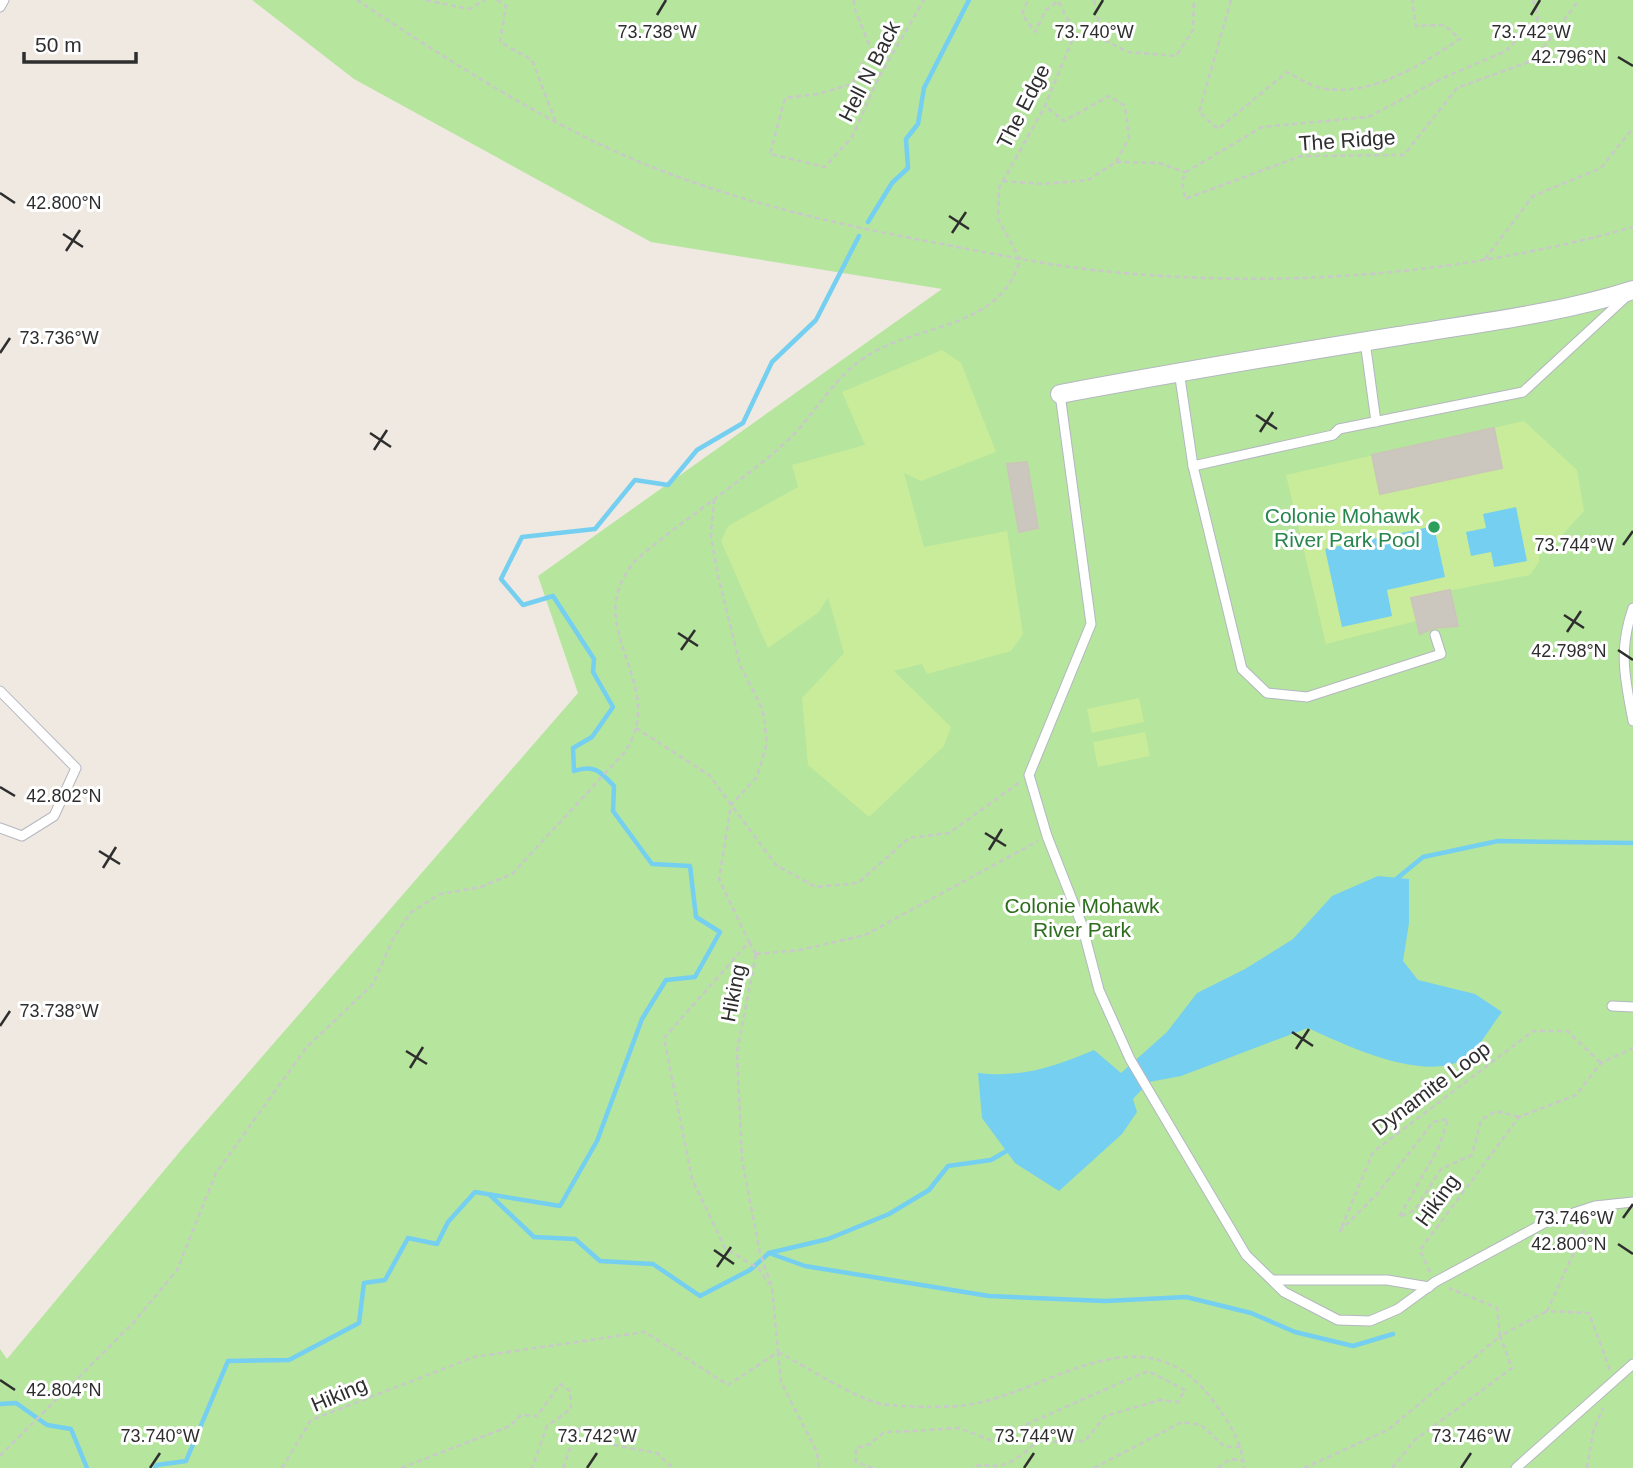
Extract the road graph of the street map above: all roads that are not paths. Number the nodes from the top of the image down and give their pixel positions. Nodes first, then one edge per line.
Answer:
1 (4, 0) edge
2 (0, 7) edge
3 (1633, 290) edge
4 (1365, 341) junction
5 (1179, 371) junction
6 (1060, 394) joint
7 (1376, 422) junction
8 (1193, 466) junction
9 (1633, 608) edge
10 (1435, 635) dead end
11 (0, 691) edge
12 (1633, 721) edge
13 (0, 828) edge
14 (1612, 1006) dead end
15 (1633, 1007) edge
16 (1633, 1202) edge
17 (1272, 1280) junction
18 (1432, 1285) junction
19 (1633, 1364) edge
20 (1516, 1468) edge

1 - 2 lane
3 - 4 street
3 - 7 lane
4 - 5 street
4 - 7 lane
5 - 6 street
5 - 8 lane
6 - 17 lane
7 - 8 lane
8 - 10 lane
9 - 12 lane
11 - 13 lane
14 - 15 lane
16 - 18 lane
17 - 18 lane
17 - 18 lane
19 - 20 lane

